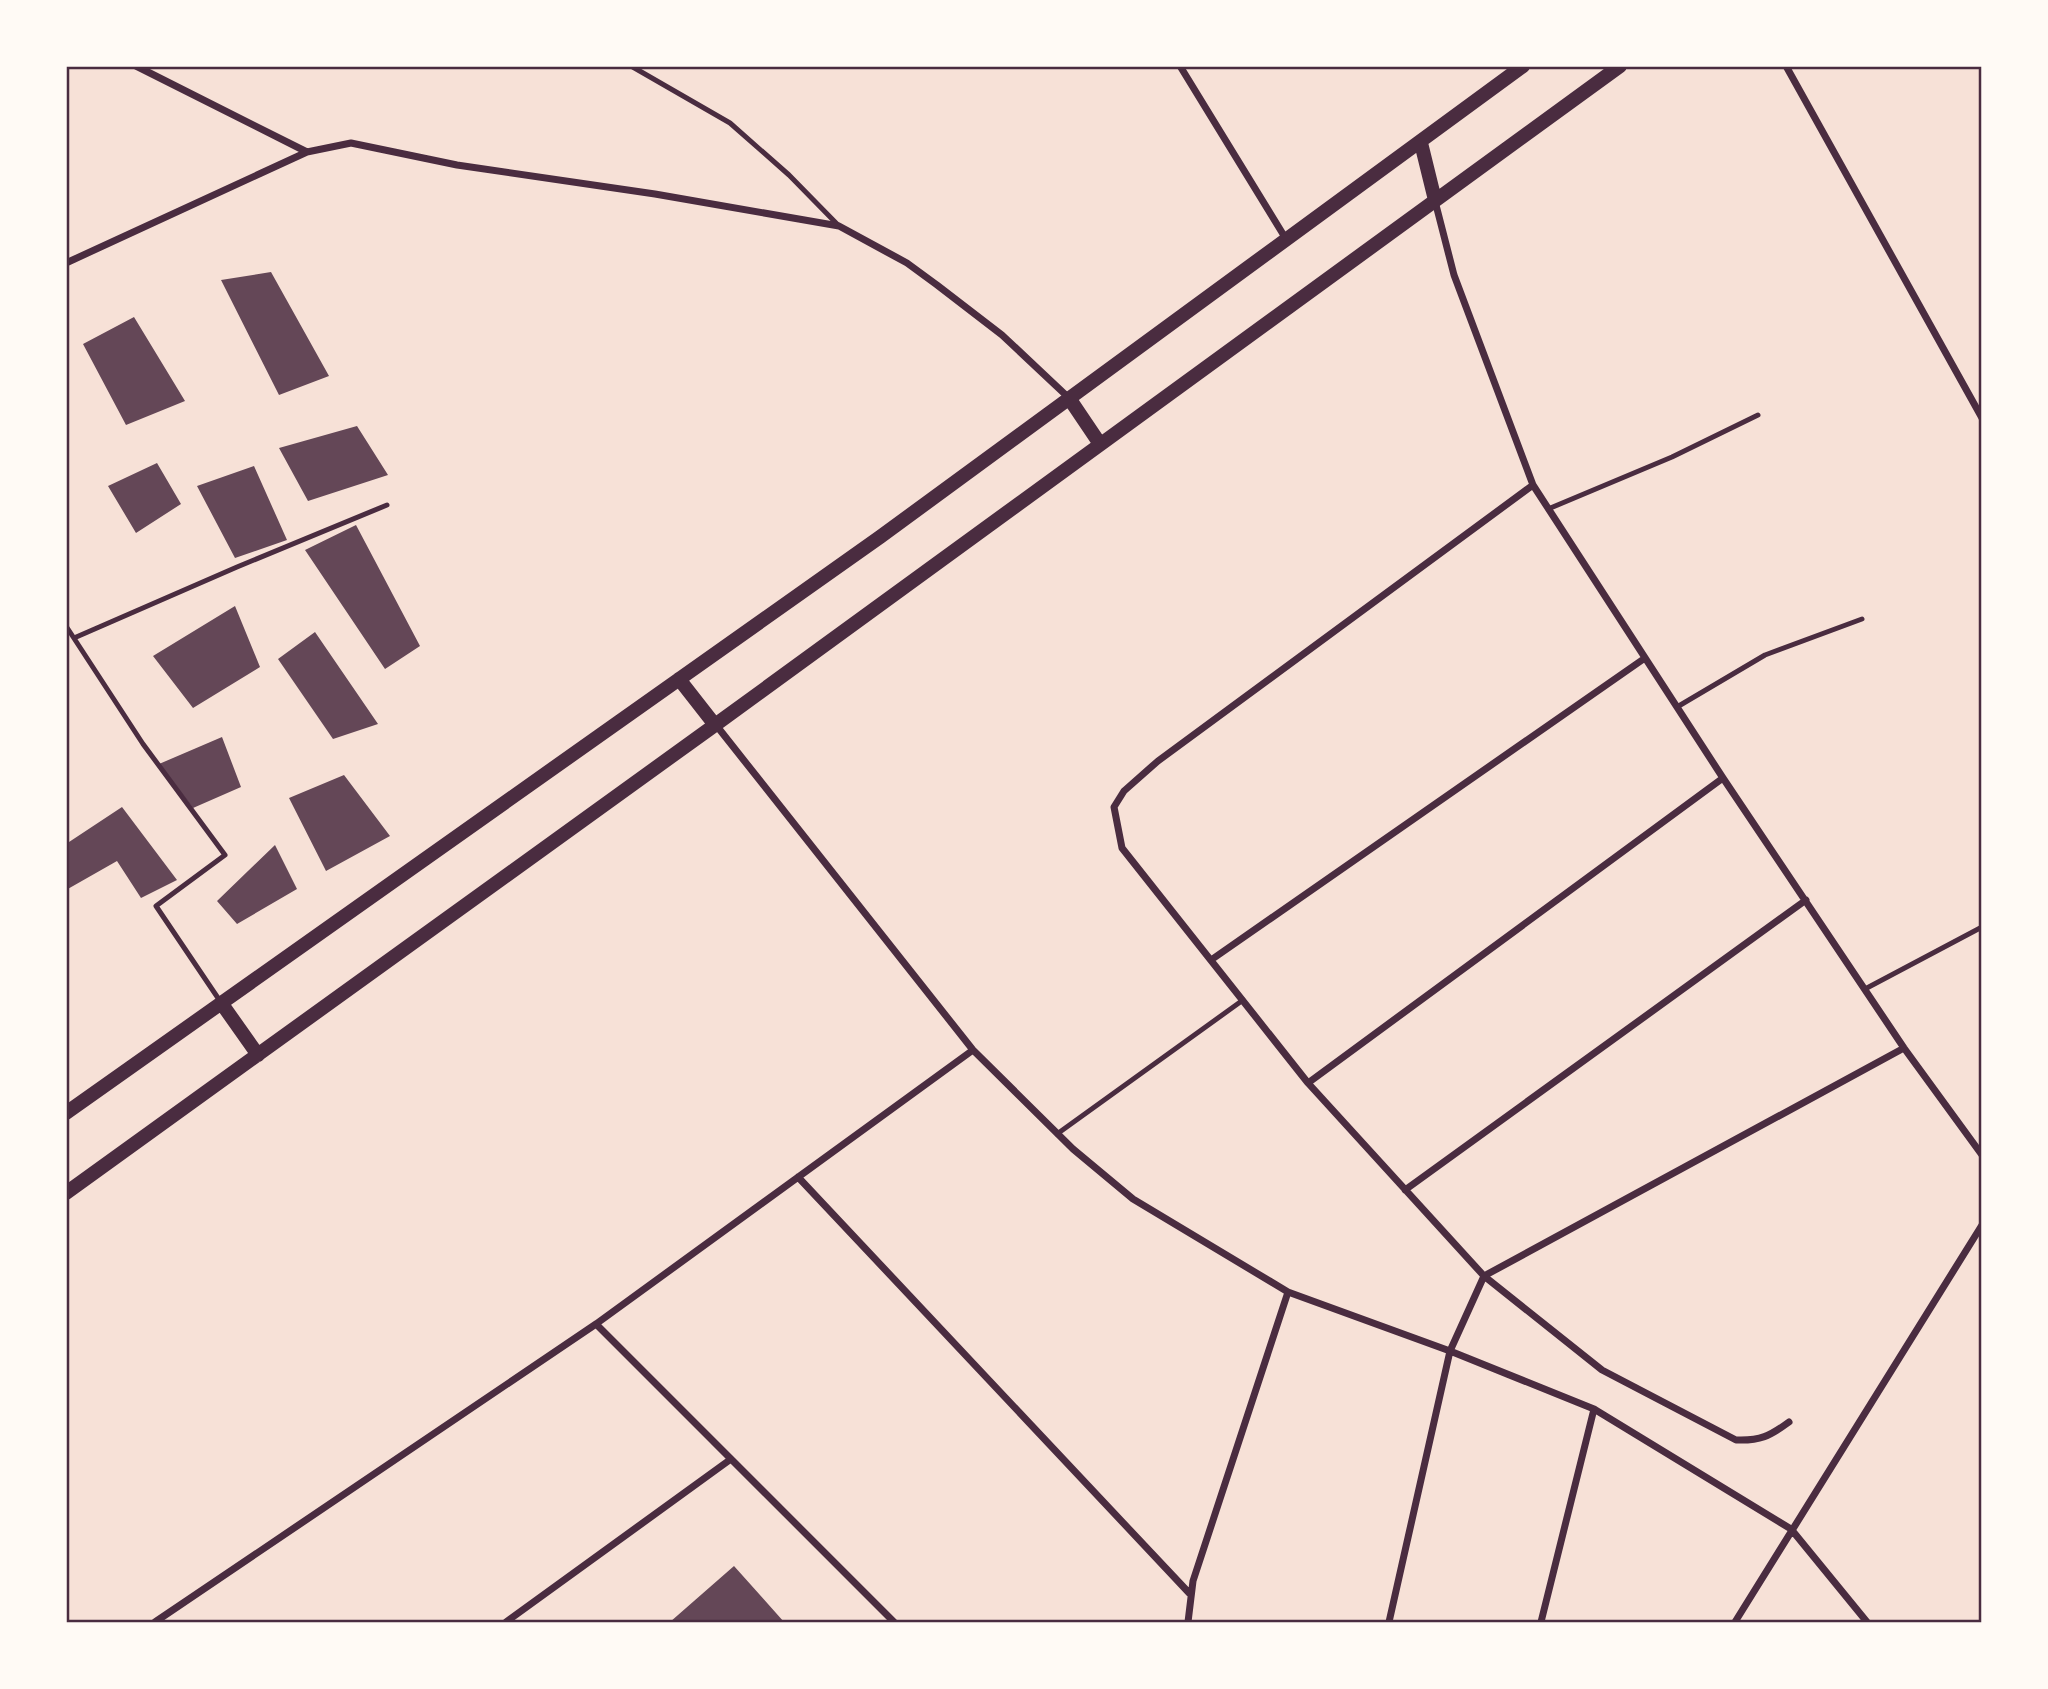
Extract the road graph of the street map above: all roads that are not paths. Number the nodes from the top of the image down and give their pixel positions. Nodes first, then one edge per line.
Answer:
1 (136, 66) edge
2 (631, 66) edge
3 (1180, 66) edge
4 (1523, 66) edge
5 (1620, 66) edge
6 (1786, 66) edge
7 (1421, 143) junction
8 (307, 152) junction
9 (1435, 200) junction
10 (839, 226) junction
11 (1287, 241) junction
12 (66, 263) edge
13 (1069, 398) junction
14 (1758, 415) dead end
15 (1982, 418) edge
16 (1100, 444) junction
17 (1533, 485) junction
18 (387, 505) dead end
19 (1548, 509) junction
20 (1861, 619) dead end
21 (66, 626) edge
22 (74, 638) junction
23 (1645, 657) junction
24 (679, 679) junction
25 (1677, 707) junction
26 (715, 724) junction
27 (1723, 778) junction
28 (1805, 900) junction
29 (1982, 927) edge
30 (1211, 960) junction
31 (1865, 989) junction
32 (1243, 1000) junction
33 (222, 1004) junction
34 (1904, 1048) junction
35 (972, 1050) junction
36 (258, 1055) junction
37 (1308, 1083) junction
38 (66, 1113) edge
39 (1057, 1134) junction
40 (1982, 1155) edge
41 (797, 1177) junction
42 (1405, 1190) junction
43 (66, 1193) edge
44 (1982, 1225) edge
45 (1484, 1276) junction
46 (1288, 1292) junction
47 (596, 1324) junction
48 (1450, 1351) junction
49 (1594, 1409) junction
50 (1789, 1422) dead end
51 (731, 1459) junction
52 (1791, 1529) junction
53 (1191, 1595) junction
54 (155, 1622) edge
55 (506, 1622) edge
56 (894, 1622) edge
57 (1188, 1622) edge
58 (1389, 1622) edge
59 (1541, 1622) edge
60 (1734, 1622) edge
61 (1867, 1622) edge

1 - 8 street
2 - 10 lane
3 - 11 street
4 - 7 main road
5 - 9 main road
6 - 15 street
7 - 9 main road
7 - 11 main road
8 - 10 street
8 - 12 street
9 - 16 main road
9 - 17 street
10 - 13 street
11 - 13 main road
13 - 16 main road
13 - 24 main road
14 - 19 lane
16 - 26 main road
17 - 19 street
17 - 30 street
18 - 22 lane
19 - 23 street
20 - 25 lane
21 - 22 lane
22 - 33 lane
23 - 25 street
23 - 30 street
24 - 26 main road
24 - 33 main road
25 - 27 street
26 - 35 street
26 - 36 main road
27 - 28 street
27 - 37 street
28 - 31 street
28 - 42 street
29 - 31 lane
30 - 32 street
31 - 34 street
32 - 37 street
32 - 39 lane
33 - 36 main road
33 - 38 main road
34 - 40 street
34 - 45 street
35 - 39 street
35 - 41 street
36 - 43 main road
37 - 42 street
39 - 46 street
41 - 47 street
41 - 53 street
42 - 45 street
44 - 52 street
45 - 48 street
45 - 50 street
46 - 48 street
46 - 53 street
47 - 51 street
47 - 54 street
48 - 49 street
48 - 58 street
49 - 52 street
49 - 59 street
51 - 55 street
51 - 56 street
52 - 60 street
52 - 61 street
53 - 57 street

